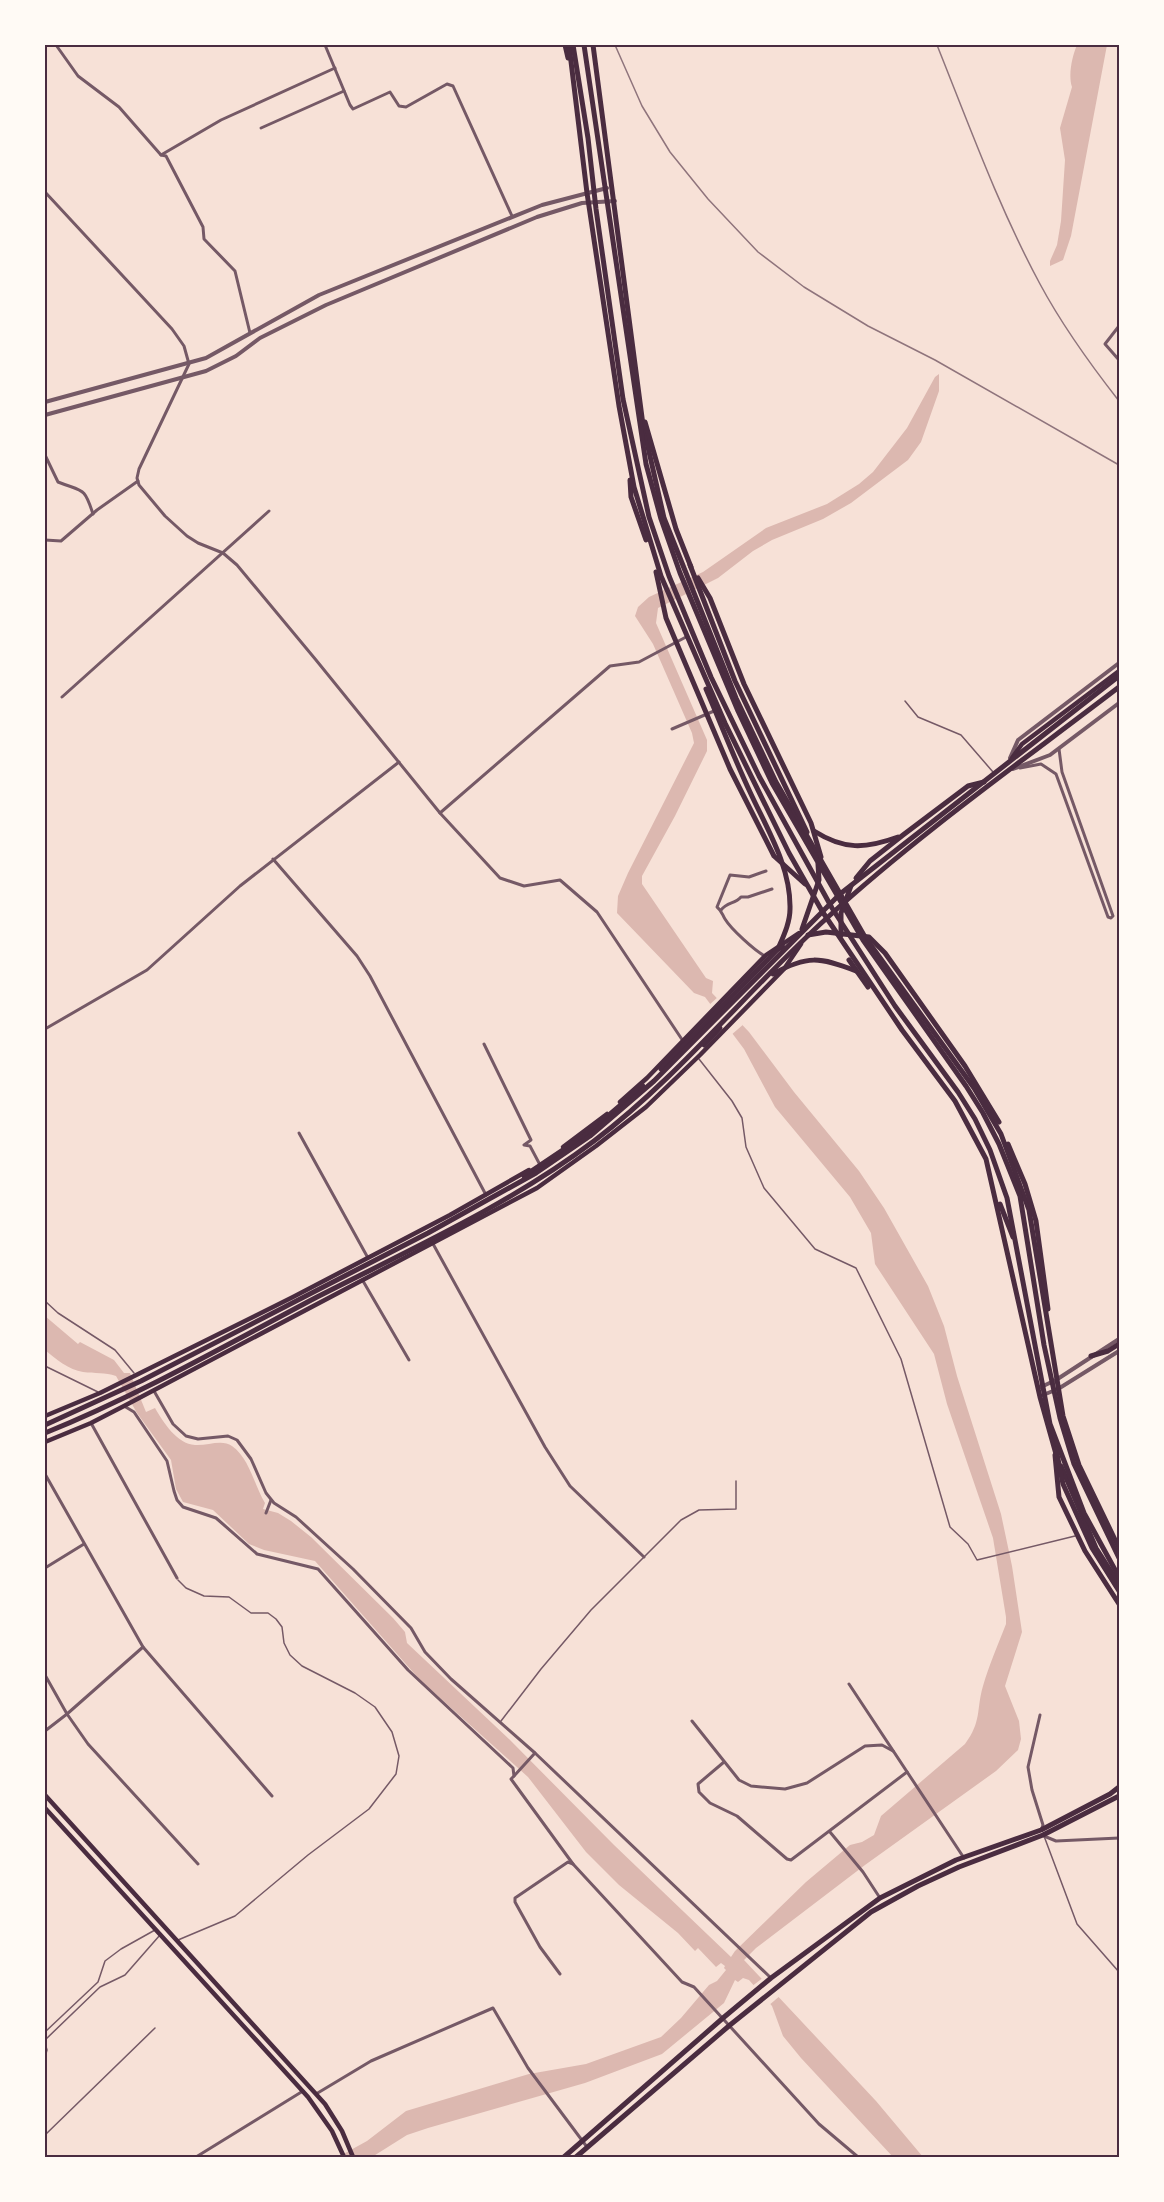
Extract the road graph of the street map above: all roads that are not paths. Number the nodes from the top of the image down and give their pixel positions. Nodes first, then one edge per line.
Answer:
1 (56, 45) edge
2 (326, 45) edge
3 (569, 45) edge
4 (584, 45) edge
5 (594, 45) edge
6 (335, 68) junction
7 (344, 91) junction
8 (261, 128) dead end
9 (160, 155) junction
10 (613, 187) junction
11 (45, 192) edge
12 (587, 193) junction
13 (615, 201) junction
14 (588, 202) junction
15 (513, 216) junction
16 (1119, 326) edge
17 (250, 333) junction
18 (1119, 360) edge
19 (189, 364) junction
20 (633, 376) junction
21 (182, 379) junction
22 (623, 399) junction
23 (45, 402) edge
24 (45, 415) edge
25 (45, 455) edge
26 (138, 481) junction
27 (269, 511) dead end
28 (93, 514) junction
29 (45, 540) edge
30 (223, 553) junction
31 (690, 565) junction
32 (660, 577) junction
33 (687, 637) junction
34 (1119, 663) edge
35 (1119, 671) edge
36 (1119, 676) edge
37 (1119, 688) edge
38 (62, 697) dead end
39 (905, 701) dead end
40 (1119, 703) edge
41 (719, 709) junction
42 (672, 729) dead end
43 (1059, 749) junction
44 (399, 762) junction
45 (1010, 766) junction
46 (995, 774) junction
47 (984, 782) junction
48 (440, 813) junction
49 (803, 820) junction
50 (903, 835) junction
51 (273, 860) junction
52 (824, 867) junction
53 (766, 871) dead end
54 (808, 887) junction
55 (772, 889) dead end
56 (840, 894) junction
57 (845, 902) junction
58 (721, 910) junction
59 (822, 911) junction
60 (826, 918) junction
61 (804, 930) junction
62 (806, 938) junction
63 (778, 949) junction
64 (765, 956) junction
65 (856, 971) junction
66 (773, 974) junction
67 (738, 1001) junction
68 (45, 1029) edge
69 (683, 1041) junction
70 (484, 1044) dead end
71 (694, 1052) junction
72 (299, 1133) dead end
73 (537, 1166) junction
74 (486, 1195) junction
75 (483, 1203) junction
76 (432, 1242) junction
77 (1016, 1244) junction
78 (368, 1257) junction
79 (363, 1281) junction
80 (45, 1301) edge
81 (1119, 1339) edge
82 (1119, 1344) edge
83 (1119, 1351) edge
84 (1091, 1356) junction
85 (409, 1360) dead end
86 (45, 1366) edge
87 (136, 1375) junction
88 (1056, 1380) junction
89 (143, 1384) junction
90 (1038, 1388) junction
91 (1058, 1389) junction
92 (152, 1392) junction
93 (100, 1393) junction
94 (1040, 1397) junction
95 (124, 1406) junction
96 (45, 1416) edge
97 (1060, 1418) junction
98 (91, 1424) junction
99 (1050, 1424) junction
100 (45, 1425) edge
101 (45, 1433) edge
102 (45, 1442) edge
103 (1054, 1450) junction
104 (45, 1474) edge
105 (736, 1480) dead end
106 (271, 1500) junction
107 (266, 1513) dead end
108 (1078, 1535) junction
109 (253, 1543) dead end
110 (84, 1545) junction
111 (1119, 1548) edge
112 (251, 1549) junction
113 (644, 1557) junction
114 (1119, 1558) edge
115 (45, 1568) edge
116 (1119, 1576) edge
117 (177, 1578) joint
118 (1119, 1584) edge
119 (1119, 1591) edge
120 (1119, 1604) edge
121 (143, 1647) junction
122 (45, 1675) edge
123 (849, 1684) dead end
124 (67, 1714) junction
125 (1040, 1715) dead end
126 (692, 1721) dead end
127 (501, 1722) junction
128 (45, 1731) edge
129 (892, 1751) junction
130 (534, 1754) junction
131 (724, 1761) junction
132 (908, 1774) junction
133 (514, 1776) junction
134 (1119, 1787) edge
135 (45, 1795) edge
136 (272, 1796) dead end
137 (1119, 1796) edge
138 (45, 1808) edge
139 (830, 1832) junction
140 (1042, 1833) junction
141 (1119, 1838) edge
142 (964, 1858) junction
143 (198, 1864) dead end
144 (573, 1864) junction
145 (880, 1898) junction
146 (156, 1930) junction
147 (160, 1935) junction
148 (177, 1940) junction
149 (1119, 1972) edge
150 (560, 1974) dead end
151 (771, 1978) junction
152 (723, 2018) junction
153 (730, 2025) junction
154 (155, 2028) dead end
155 (45, 2032) edge
156 (45, 2041) edge
157 (45, 2057) edge
158 (303, 2091) junction
159 (316, 2094) junction
160 (45, 2135) edge
161 (582, 2141) junction
162 (587, 2147) junction
163 (196, 2157) edge
164 (344, 2157) edge
165 (353, 2157) edge
166 (564, 2157) edge
167 (576, 2157) edge
168 (858, 2157) edge

1 - 9 street
2 - 6 street
3 - 12 main road
3 - 22 main road
4 - 20 main road
5 - 10 main road
6 - 7 street
6 - 9 street
7 - 8 street
7 - 15 street
9 - 17 street
10 - 12 street
10 - 13 main road
11 - 19 street
12 - 14 main road
12 - 15 street
13 - 14 street
13 - 52 main road
14 - 21 street
14 - 32 main road
15 - 17 street
16 - 18 street
17 - 19 street
19 - 21 street
19 - 23 street
20 - 31 main road
20 - 97 main road
21 - 24 street
21 - 26 street
22 - 32 main road
22 - 77 main road
25 - 28 street
26 - 28 street
26 - 30 street
27 - 30 street
28 - 29 street
30 - 38 street
30 - 44 street
31 - 49 main road
31 - 52 main road
32 - 33 main road
32 - 54 main road
32 - 63 main road
33 - 41 main road
33 - 48 street
34 - 45 street
35 - 45 main road
36 - 45 main road
37 - 45 main road
39 - 46 lane
40 - 43 street
41 - 42 street
41 - 54 main road
43 - 45 street
43 - 45 street
44 - 48 street
44 - 51 street
45 - 46 main road
45 - 57 main road
46 - 47 main road
47 - 50 main road
47 - 56 main road
48 - 69 street
49 - 50 main road
49 - 66 main road
50 - 65 main road
51 - 68 street
51 - 74 street
52 - 56 main road
53 - 58 street
54 - 59 main road
55 - 58 street
56 - 57 main road
56 - 59 main road
57 - 60 main road
57 - 88 main road
58 - 64 street
59 - 60 main road
59 - 61 main road
60 - 62 main road
60 - 90 main road
61 - 64 main road
61 - 67 main road
62 - 67 main road
62 - 71 main road
63 - 73 main road
63 - 97 main road
64 - 69 main road
65 - 66 main road
65 - 77 main road
66 - 71 main road
67 - 71 main road
69 - 71 street
69 - 73 main road
70 - 73 street
71 - 75 main road
71 - 76 main road
71 - 76 main road
71 - 108 lane
72 - 78 street
73 - 74 main road
73 - 75 main road
74 - 78 main road
75 - 89 main road
76 - 79 main road
76 - 89 main road
76 - 113 street
77 - 99 main road
78 - 87 main road
79 - 85 street
79 - 92 main road
80 - 87 lane
81 - 84 street
82 - 84 main road
83 - 91 street
84 - 88 street
86 - 93 lane
87 - 93 main road
88 - 90 street
88 - 91 main road
89 - 100 main road
89 - 101 main road
90 - 94 main road
91 - 94 street
91 - 111 main road
92 - 95 main road
92 - 106 street
93 - 96 main road
94 - 103 main road
95 - 98 main road
95 - 112 street
97 - 114 main road
98 - 102 main road
98 - 117 street
99 - 116 main road
99 - 119 main road
103 - 108 main road
103 - 118 main road
104 - 110 street
105 - 113 lane
106 - 107 street
106 - 127 street
108 - 120 main road
109 - 112 street
110 - 115 street
110 - 121 street
112 - 133 street
113 - 127 lane
117 - 148 lane
121 - 124 street
121 - 136 street
122 - 124 street
123 - 129 street
124 - 128 street
124 - 143 street
125 - 140 street
126 - 131 street
127 - 130 street
129 - 131 street
129 - 132 street
130 - 133 street
130 - 151 street
131 - 139 street
132 - 139 street
132 - 142 street
133 - 144 street
134 - 140 main road
135 - 148 main road
137 - 140 main road
138 - 146 main road
139 - 145 street
140 - 141 street
140 - 142 main road
140 - 149 lane
140 - 153 main road
142 - 145 main road
144 - 150 street
144 - 152 street
145 - 151 main road
146 - 147 main road
146 - 155 lane
147 - 156 lane
147 - 158 main road
148 - 159 main road
151 - 152 main road
152 - 153 street
152 - 161 main road
153 - 162 main road
153 - 168 street
154 - 160 lane
156 - 157 lane
158 - 163 street
158 - 164 main road
159 - 161 street
159 - 165 main road
161 - 162 street
161 - 166 main road
162 - 167 main road

